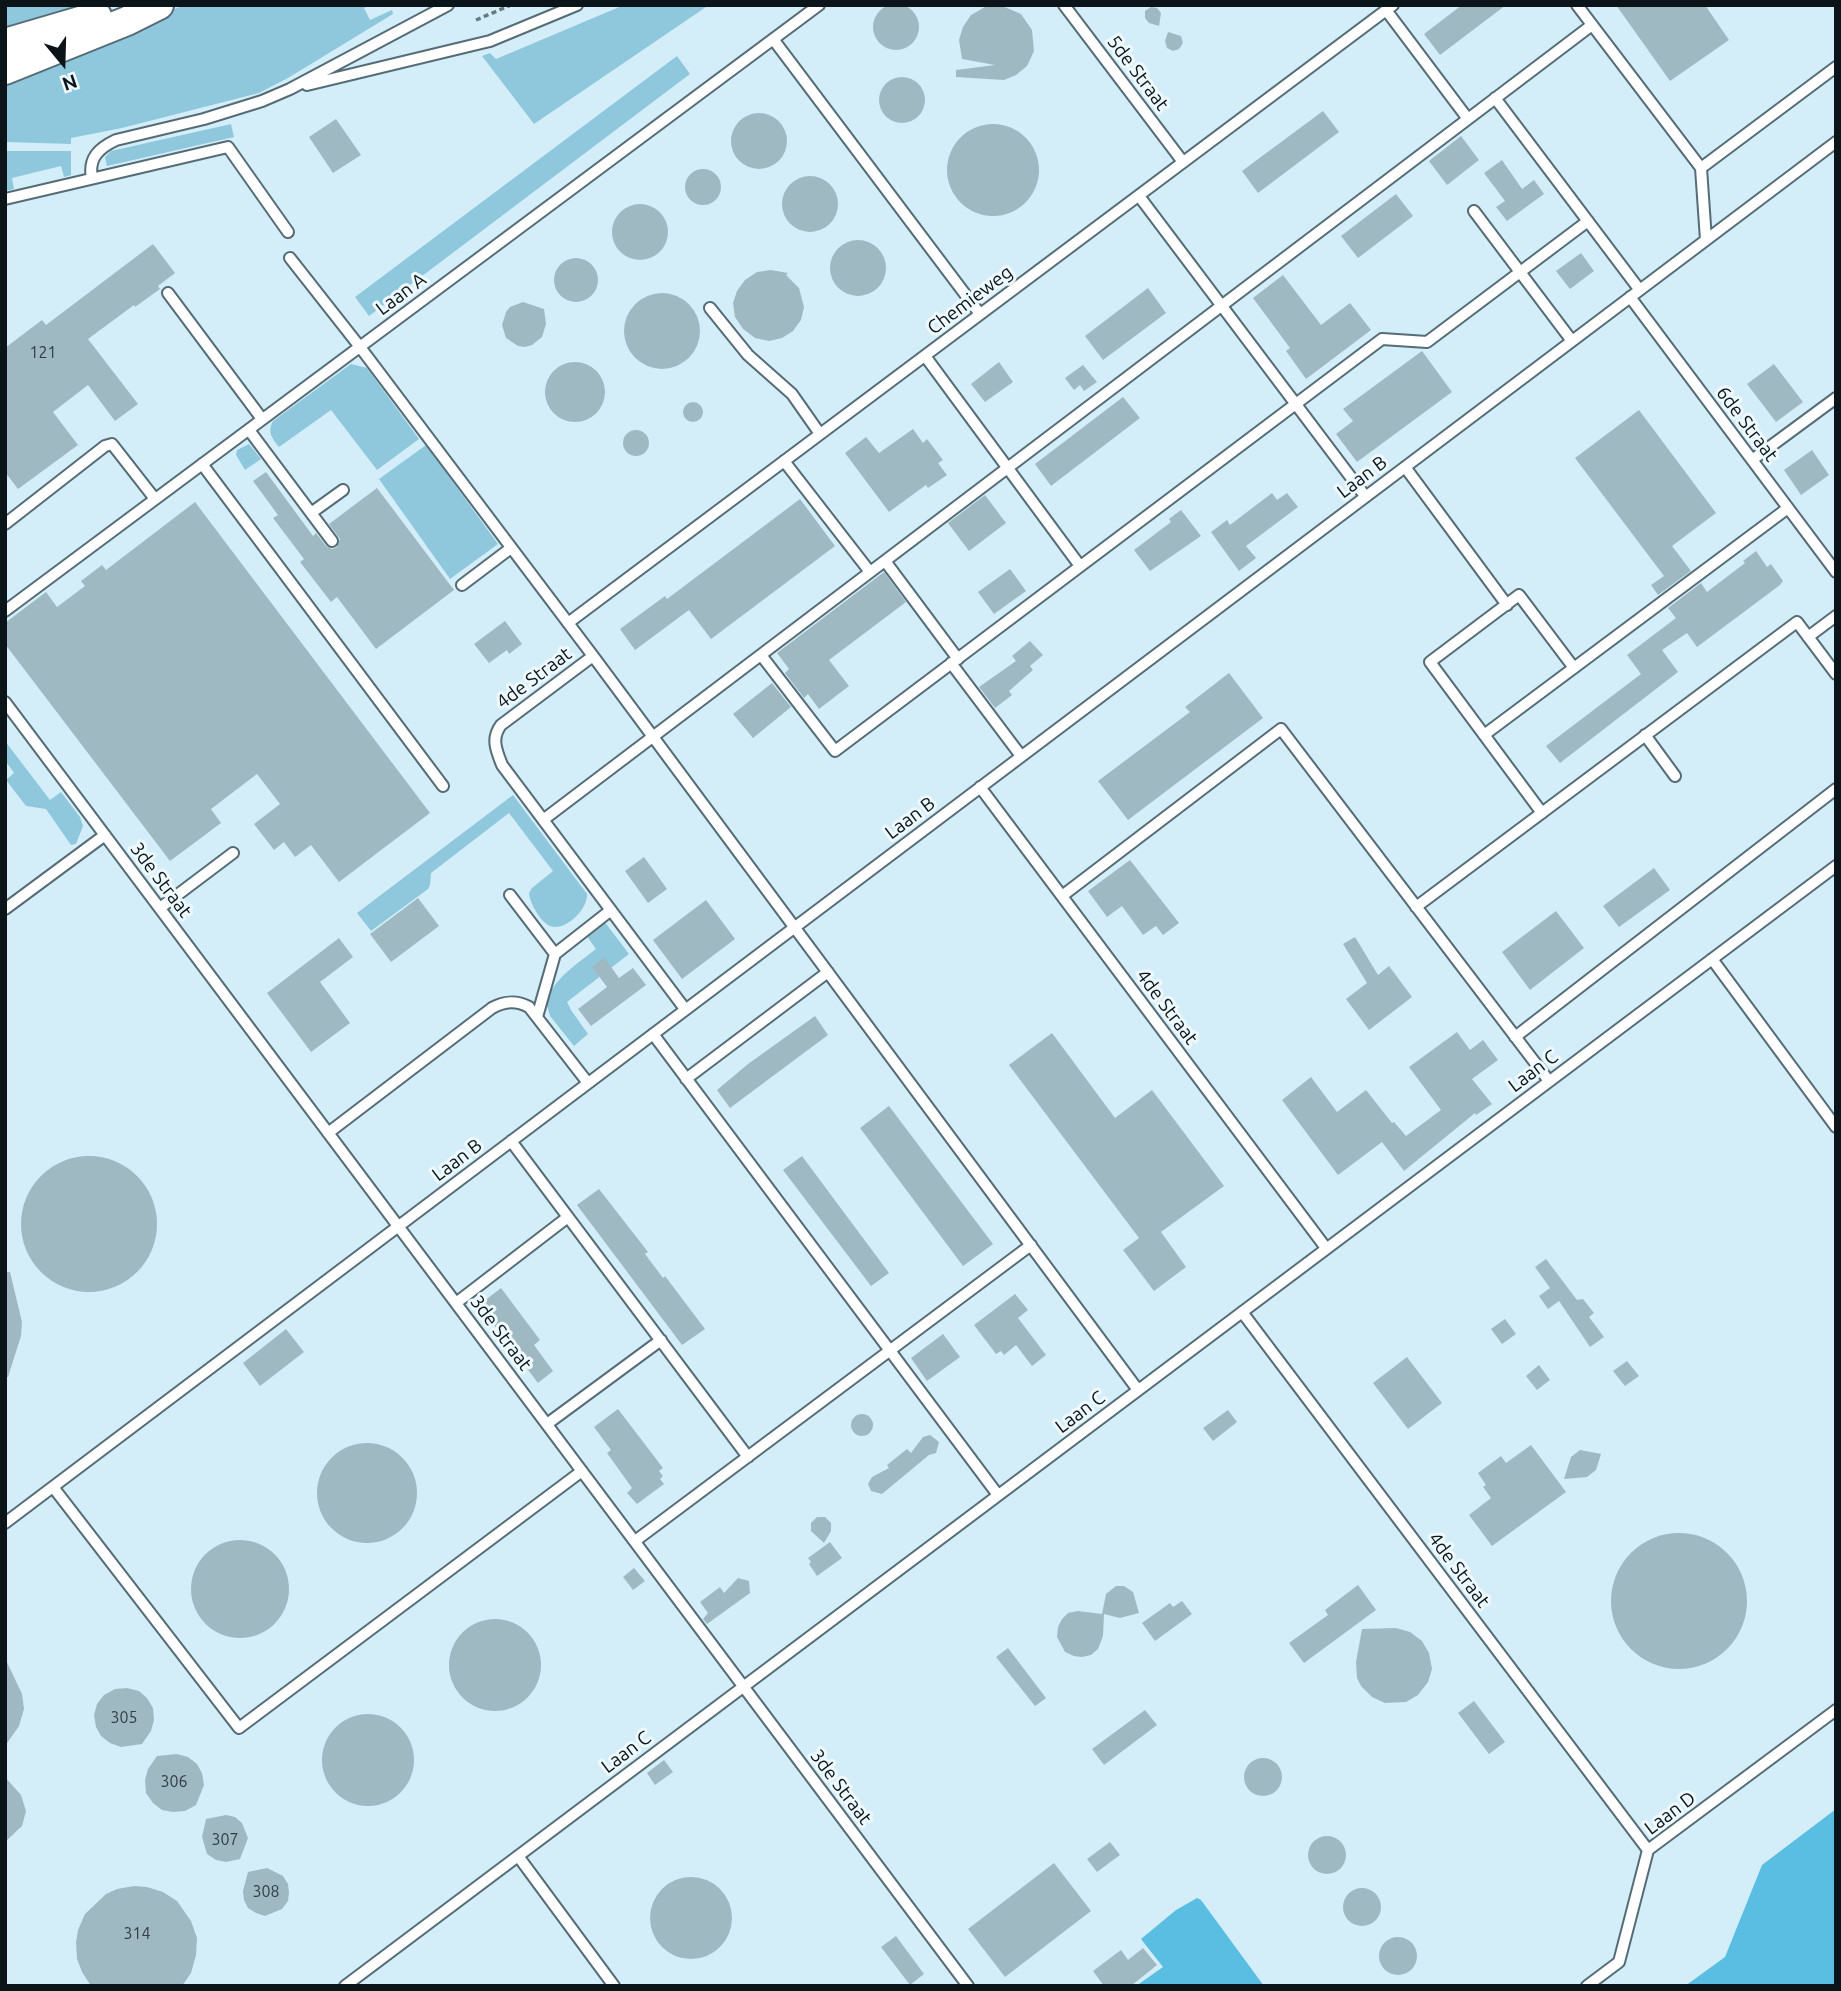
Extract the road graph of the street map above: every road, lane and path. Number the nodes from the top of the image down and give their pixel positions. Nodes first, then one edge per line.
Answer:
1 (135, 5) edge
2 (159, 5) edge
3 (448, 5) edge
4 (510, 5) edge
5 (577, 5) edge
6 (818, 5) edge
7 (1064, 5) edge
8 (1577, 5) edge
9 (1390, 8) edge
10 (476, 20) dead end
11 (1592, 25) junction
12 (773, 40) junction
13 (5, 43) edge
14 (1836, 67) edge
15 (5, 70) edge
16 (290, 89) junction
17 (1495, 98) junction
18 (1468, 119) junction
19 (1836, 142) edge
20 (1183, 162) junction
21 (1701, 168) junction
22 (92, 178) junction
23 (1139, 195) junction
24 (5, 199) edge
25 (1474, 211) dead end
26 (1588, 221) junction
27 (288, 232) dead end
28 (1706, 240) junction
29 (290, 258) dead end
30 (1520, 272) junction
31 (168, 293) dead end
32 (1635, 293) junction
33 (1222, 306) junction
34 (710, 308) dead end
35 (980, 314) junction
36 (1572, 341) junction
37 (360, 347) junction
38 (925, 356) junction
39 (1836, 398) edge
40 (1296, 404) junction
41 (262, 419) junction
42 (249, 430) junction
43 (820, 434) junction
44 (1752, 460) junction
45 (784, 461) junction
46 (202, 464) junction
47 (1405, 467) junction
48 (1007, 468) junction
49 (343, 490) dead end
50 (1365, 496) junction
51 (155, 499) junction
52 (1788, 508) junction
53 (311, 513) junction
54 (5, 524) edge
55 (332, 541) dead end
56 (512, 548) junction
57 (886, 561) junction
58 (1080, 566) junction
59 (870, 572) junction
60 (1836, 572) edge
61 (462, 585) dead end
62 (1507, 605) junction
63 (5, 611) edge
64 (1836, 616) edge
65 (568, 623) junction
66 (1808, 637) junction
67 (761, 655) junction
68 (593, 656) junction
69 (955, 661) junction
70 (1574, 668) junction
71 (1836, 674) edge
72 (5, 702) edge
73 (1484, 735) junction
74 (1646, 735) junction
75 (653, 737) junction
76 (1021, 756) junction
77 (1675, 776) dead end
78 (443, 786) dead end
79 (980, 787) junction
80 (1836, 789) edge
81 (1542, 813) junction
82 (544, 820) junction
83 (105, 835) junction
84 (233, 853) dead end
85 (1836, 866) edge
86 (510, 895) dead end
87 (1062, 896) junction
88 (1416, 907) junction
89 (160, 908) junction
90 (5, 909) edge
91 (611, 910) junction
92 (794, 928) junction
93 (555, 954) junction
94 (1712, 959) junction
95 (828, 972) junction
96 (685, 1009) junction
97 (537, 1017) junction
98 (653, 1034) junction
99 (1515, 1037) junction
100 (686, 1079) junction
101 (1549, 1081) junction
102 (588, 1083) junction
103 (1836, 1127) edge
104 (328, 1133) junction
105 (511, 1141) junction
106 (568, 1217) junction
107 (398, 1226) junction
108 (1031, 1245) junction
109 (1326, 1248) junction
110 (456, 1303) junction
111 (1242, 1312) junction
112 (661, 1340) junction
113 (890, 1351) junction
114 (1138, 1390) junction
115 (547, 1424) junction
116 (748, 1457) junction
117 (582, 1471) junction
118 (54, 1487) junction
119 (999, 1494) junction
120 (5, 1523) edge
121 (635, 1541) junction
122 (744, 1686) junction
123 (1836, 1710) edge
124 (1648, 1850) junction
125 (518, 1856) junction
126 (345, 1986) edge
127 (614, 1986) edge
128 (968, 1986) edge
129 (1587, 1986) edge

1 - 13 main road
2 - 15 main road
3 - 16 lane
4 - 10 path
5 - 16 lane
6 - 12 lane, Laan A
7 - 20 lane, 5de Straat
8 - 11 lane
9 - 18 lane
9 - 20 lane, Chemieweg
11 - 17 lane
11 - 21 lane
12 - 35 lane
12 - 37 lane, Laan A
14 - 21 lane
16 - 22 lane
17 - 18 lane
17 - 26 lane, 6de Straat
18 - 33 lane
19 - 28 lane, Laan B
20 - 23 lane, Chemieweg
21 - 28 lane
22 - 24 lane
22 - 27 lane
23 - 33 lane
23 - 35 lane, Chemieweg
25 - 30 lane
26 - 30 lane
26 - 32 lane, 6de Straat
28 - 32 lane, Laan B
29 - 37 lane, 4de Straat
30 - 36 lane
30 - 40 lane
31 - 41 lane
32 - 36 lane, Laan B
32 - 44 lane, 6de Straat
33 - 40 lane
33 - 48 lane
34 - 43 lane
35 - 38 lane, Chemieweg
36 - 47 lane, Laan B
37 - 41 lane, Laan A
37 - 56 lane, 4de Straat
38 - 43 lane, Chemieweg
38 - 48 lane
39 - 44 lane
40 - 50 lane
40 - 58 lane
41 - 42 lane, Laan A
42 - 46 lane, Laan A
42 - 53 lane
43 - 45 lane, Chemieweg
44 - 52 lane, 6de Straat
45 - 59 lane
45 - 65 lane, Chemieweg
46 - 51 lane, Laan A
46 - 78 lane
47 - 50 lane, Laan B
47 - 62 lane
48 - 57 lane
48 - 58 lane
49 - 53 lane
50 - 76 lane, Laan B
51 - 54 lane
51 - 63 lane, Laan A
52 - 60 lane, 6de Straat
52 - 70 lane
53 - 55 lane
56 - 61 lane
56 - 65 lane, 4de Straat
57 - 59 lane
57 - 69 lane
58 - 69 lane
59 - 67 lane
62 - 70 lane
62 - 73 lane
64 - 66 lane
65 - 68 lane, 4de Straat
66 - 71 lane
66 - 74 lane
67 - 69 lane
67 - 75 lane
68 - 75 lane
68 - 82 lane, 4de Straat
69 - 76 lane
70 - 73 lane
72 - 83 lane, 3de Straat
73 - 81 lane
74 - 77 lane
74 - 81 lane
75 - 82 lane
75 - 92 lane
76 - 79 lane, Laan B
79 - 87 lane, 4de Straat
79 - 92 lane, Laan B
80 - 99 lane
81 - 88 lane
82 - 91 lane, 4de Straat
83 - 89 lane, 3de Straat
83 - 90 lane
84 - 89 lane
85 - 94 lane, Laan C
86 - 93 lane
87 - 88 lane
87 - 109 lane, 4de Straat
88 - 99 lane
89 - 104 lane, 3de Straat
91 - 93 lane
91 - 96 lane, 4de Straat
92 - 95 lane
92 - 96 lane, Laan B
93 - 97 lane
94 - 101 lane, Laan C
94 - 103 lane
95 - 100 lane
95 - 108 lane
96 - 98 lane, Laan B
97 - 102 lane
97 - 104 lane
98 - 100 lane
98 - 102 lane, Laan B
99 - 101 lane
100 - 113 lane
101 - 109 lane, Laan C
102 - 105 lane, Laan B
104 - 107 lane, 3de Straat
105 - 106 lane
105 - 107 lane, Laan B
106 - 110 lane
106 - 112 lane
107 - 110 lane, 3de Straat
107 - 118 lane, Laan B
108 - 113 lane
108 - 114 lane
109 - 111 lane, Laan C
110 - 115 lane, 3de Straat
111 - 114 lane, Laan C
111 - 124 lane, 4de Straat
112 - 115 lane
112 - 116 lane
113 - 116 lane
113 - 119 lane
114 - 119 lane, Laan C
115 - 117 lane, 3de Straat
116 - 121 lane
117 - 118 lane
117 - 121 lane, 3de Straat
118 - 120 lane, Laan B
119 - 122 lane, Laan C
121 - 122 lane, 3de Straat
122 - 125 lane, Laan C
122 - 128 lane, 3de Straat
123 - 124 lane, Laan D
124 - 129 lane, Laan D
125 - 126 lane, Laan C
125 - 127 lane

